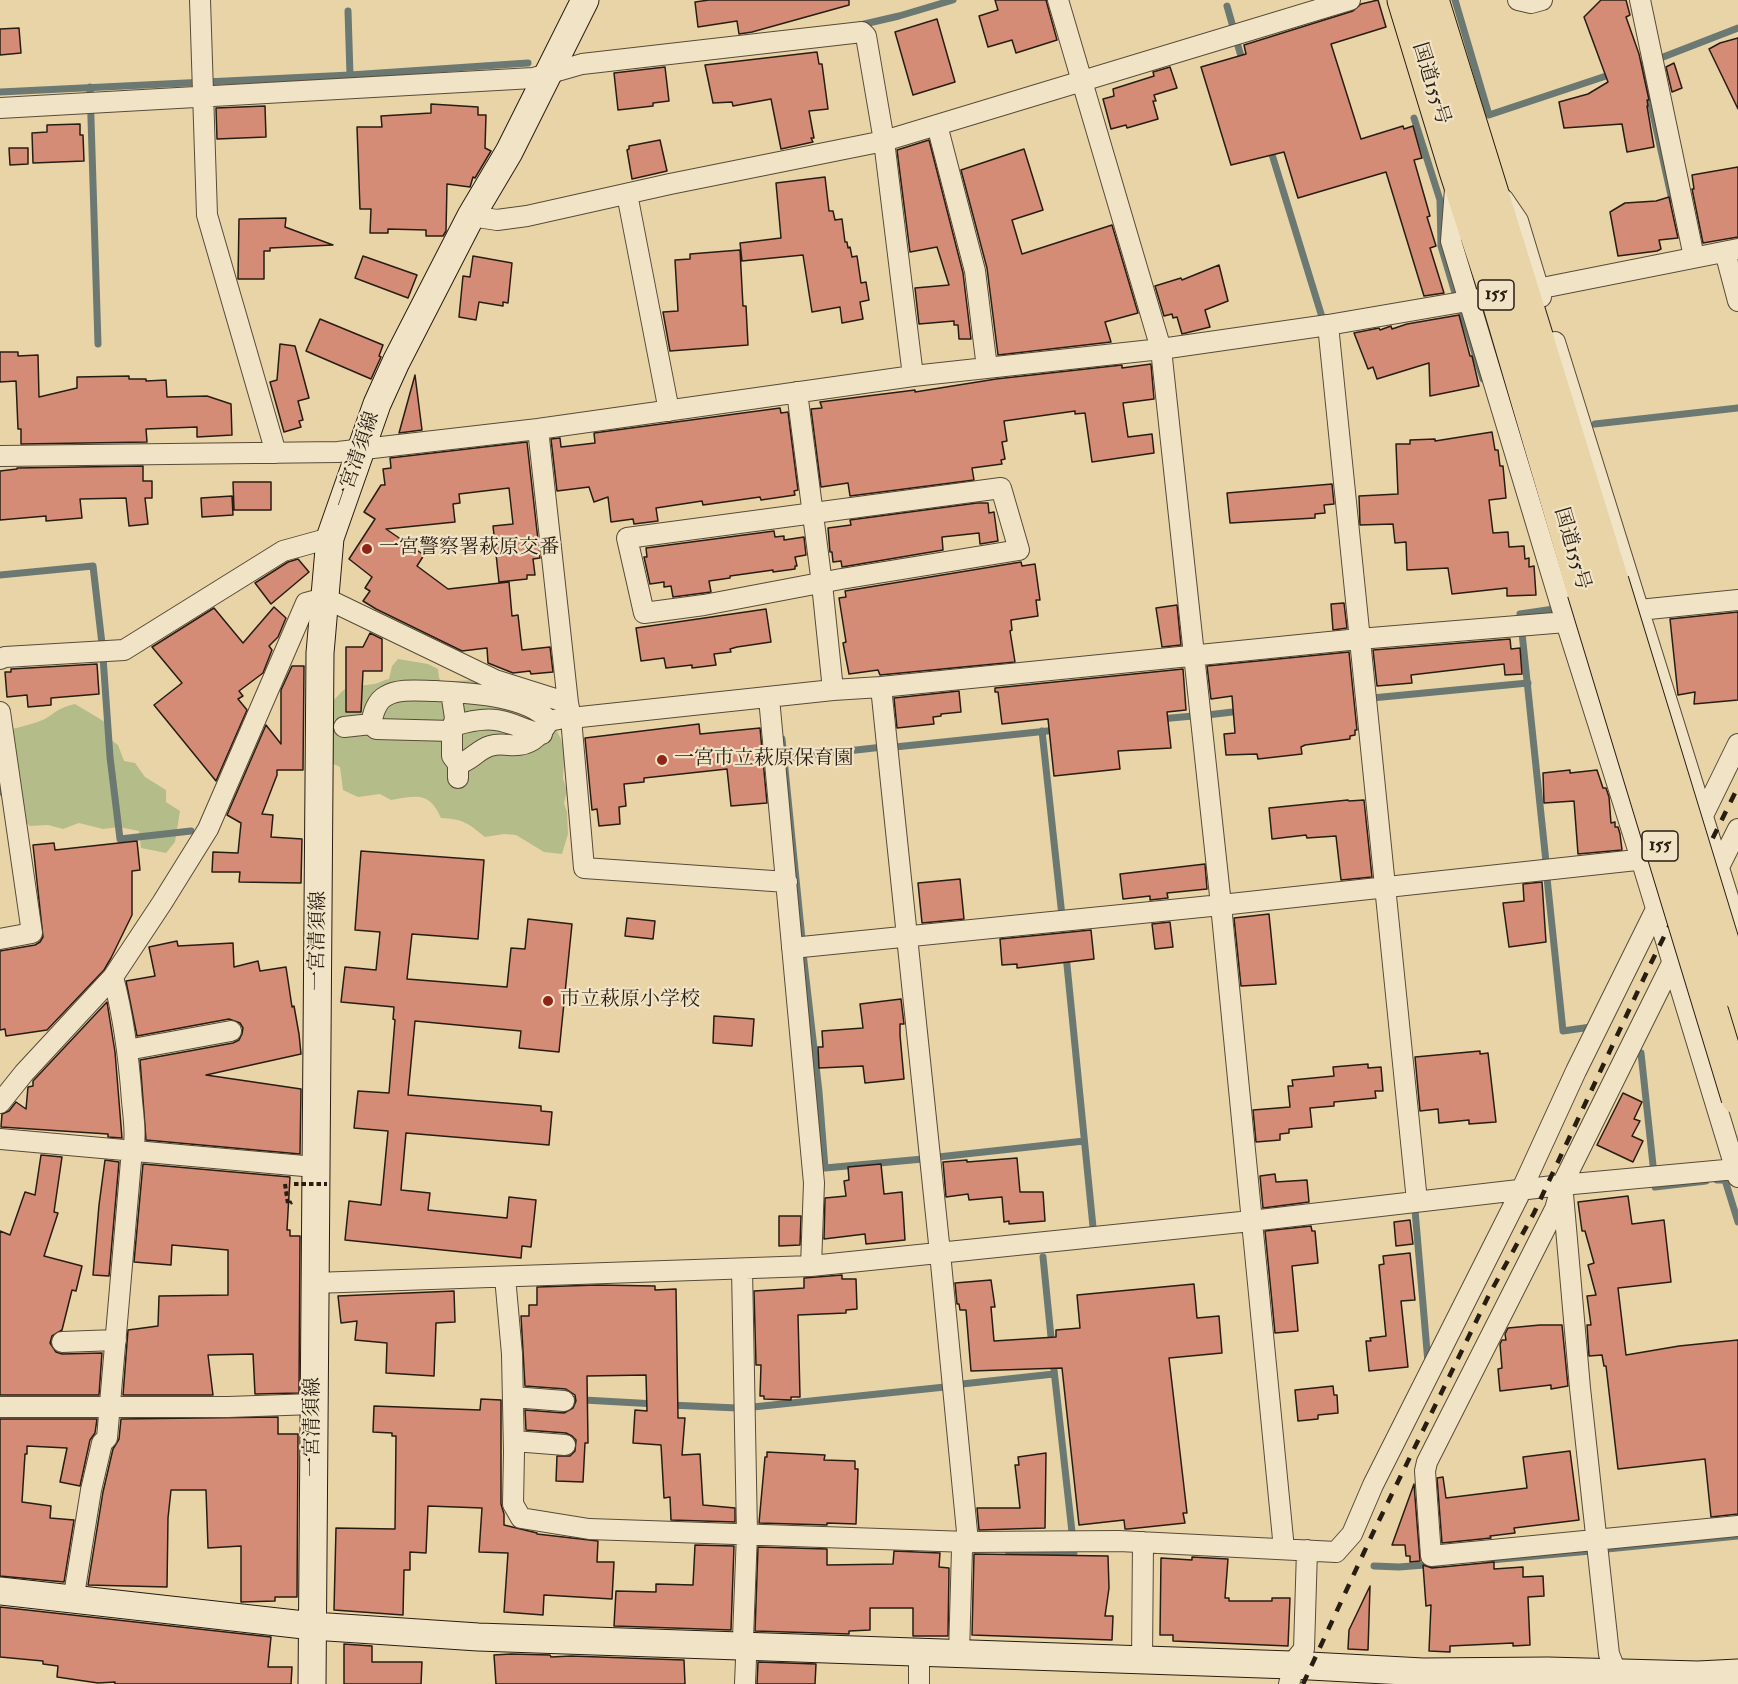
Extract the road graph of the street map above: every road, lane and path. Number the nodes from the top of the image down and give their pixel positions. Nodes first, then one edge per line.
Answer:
1 (200, 0) edge
2 (585, 0) edge
3 (1058, 0) edge
4 (1350, 0) edge
5 (1404, 0) edge
6 (1432, 0) edge
7 (1518, 0) edge
8 (1542, 0) edge
9 (1640, 0) edge
10 (549, 74) junction
11 (1082, 82) junction
12 (204, 85) junction
13 (0, 108) edge
14 (937, 125) junction
15 (884, 141) junction
16 (1471, 174) junction
17 (627, 194) junction
18 (471, 216) junction
19 (1731, 250) edge
20 (1694, 256) junction
21 (1506, 294) junction
22 (1738, 301) edge
23 (1328, 325) junction
24 (1161, 349) junction
25 (987, 368) junction
26 (913, 376) junction
27 (797, 392) junction
28 (669, 411) junction
29 (538, 429) junction
30 (362, 449) junction
31 (276, 453) junction
32 (0, 456) edge
33 (812, 513) junction
34 (330, 538) junction
35 (822, 584) junction
36 (1598, 587) junction
37 (325, 598) junction
38 (1738, 600) edge
39 (1639, 610) junction
40 (1566, 621) junction
41 (1359, 639) junction
42 (1195, 656) junction
43 (0, 659) edge
44 (881, 687) junction
45 (833, 690) junction
46 (451, 692) junction
47 (768, 698) junction
48 (0, 712) edge
49 (558, 719) junction
50 (371, 724) junction
51 (344, 728) dead end
52 (452, 728) junction
53 (1738, 744) edge
54 (1702, 817) junction
55 (1738, 829) edge
56 (1684, 855) junction
57 (1728, 857) edge
58 (1641, 860) junction
59 (787, 882) junction
60 (1384, 886) junction
61 (1221, 905) junction
62 (1657, 909) junction
63 (1738, 929) edge
64 (907, 937) junction
65 (0, 939) edge
66 (792, 948) junction
67 (1673, 962) junction
68 (113, 977) junction
69 (1738, 993) edge
70 (231, 1031) dead end
71 (127, 1050) junction
72 (1738, 1098) edge
73 (0, 1103) edge
74 (0, 1139) edge
75 (134, 1152) junction
76 (1737, 1173) edge
77 (321, 1176) junction
78 (294, 1184) dead end
79 (1562, 1185) junction
80 (1521, 1191) junction
81 (1418, 1201) junction
82 (1251, 1221) junction
83 (940, 1253) junction
84 (812, 1266) junction
85 (742, 1269) junction
86 (505, 1277) junction
87 (314, 1283) junction
88 (116, 1340) junction
89 (62, 1342) dead end
90 (513, 1397) junction
91 (564, 1401) dead end
92 (314, 1404) junction
93 (0, 1407) edge
94 (111, 1408) junction
95 (514, 1441) junction
96 (565, 1445) dead end
97 (1738, 1526) edge
98 (747, 1533) junction
99 (1598, 1540) junction
100 (968, 1542) junction
101 (1143, 1542) junction
102 (1284, 1549) junction
103 (1307, 1550) junction
104 (0, 1591) edge
105 (73, 1601) junction
106 (313, 1626) junction
107 (744, 1647) junction
108 (919, 1653) junction
109 (959, 1654) junction
110 (1142, 1660) junction
111 (1738, 1673) edge
112 (1290, 1674) edge
113 (1617, 1674) junction
114 (1361, 1677) edge
115 (1421, 1678) edge
116 (312, 1684) edge
117 (745, 1684) edge
118 (919, 1684) edge

1 - 12 street
2 - 10 main road, 一宮清須線
3 - 11 street
4 - 11 street
5 - 16 highway, 国道155号 / 155
6 - 16 highway, 国道155号 / 155
7 - 8 street
9 - 20 street
10 - 12 street
10 - 15 street
10 - 18 main road, 一宮清須線
11 - 14 street
11 - 24 street
12 - 13 street
12 - 31 street
14 - 15 street
14 - 25 street
15 - 17 street
15 - 26 street
16 - 21 highway, 国道155号 / 155
16 - 21 street
17 - 18 street
17 - 28 street
18 - 30 main road, 一宮清須線
19 - 20 street
19 - 22 street
20 - 21 street
21 - 23 street
21 - 36 highway, 国道155号 / 155
21 - 39 street
21 - 40 street
23 - 24 street
23 - 41 street
24 - 25 street
24 - 42 street
25 - 26 street
26 - 27 street
27 - 28 street
27 - 33 street
28 - 29 street
29 - 30 street
29 - 49 street
30 - 31 street
30 - 34 main road, 一宮清須線
31 - 32 street
33 - 35 street
33 - 35 street
33 - 35 street
34 - 37 main road, 一宮清須線
34 - 43 street
35 - 45 street
36 - 69 highway, 国道155号 / 155, bridge
36 - 72 highway, 国道155号 / 155, bridge
37 - 49 street
37 - 68 street
37 - 77 main road, 一宮清須線
38 - 39 street
39 - 54 street
40 - 41 street
40 - 58 street
41 - 42 street
41 - 60 street
42 - 44 street
42 - 61 street
44 - 45 street
44 - 64 street
45 - 47 street
46 - 49 street
46 - 50 street
46 - 52 street
47 - 49 street
47 - 59 street
48 - 65 street
49 - 52 street
49 - 52 street
49 - 59 street
50 - 51 street
50 - 52 street
53 - 54 street
54 - 56 street
54 - 57 street
55 - 57 street
56 - 58 street
56 - 62 street
57 - 63 street
57 - 67 street
58 - 60 street
58 - 62 street
59 - 66 street
60 - 61 street
60 - 81 street
61 - 64 street
61 - 82 street
62 - 67 street
62 - 80 street
64 - 66 street
64 - 83 street
66 - 84 street
67 - 76 street
67 - 79 street
68 - 71 street
68 - 73 street
70 - 71 street
71 - 75 street
74 - 75 street
75 - 77 street
75 - 88 street
76 - 79 street
77 - 78 path, bridge
77 - 87 main road, 一宮清須線
79 - 80 street
79 - 99 street
79 - 99 street
80 - 81 street
80 - 103 street
81 - 82 street
82 - 83 street
82 - 102 street
83 - 84 street
83 - 100 street
84 - 85 street
85 - 86 street
85 - 98 street
86 - 87 street
86 - 90 street
87 - 92 main road, 一宮清須線
88 - 89 street
88 - 94 street
90 - 91 street
90 - 95 street
92 - 94 street
92 - 106 main road, 一宮清須線
93 - 94 street
94 - 105 street
95 - 96 street
95 - 98 street
97 - 99 street
98 - 100 street
98 - 107 street
99 - 113 street
100 - 101 street
100 - 109 street
101 - 102 street
101 - 110 street
102 - 103 street
103 - 112 street
104 - 105 main road
105 - 106 main road
106 - 107 main road
106 - 116 main road, 一宮清須線
107 - 108 main road
107 - 117 street
108 - 109 main road
108 - 118 street
109 - 110 main road
110 - 112 main road
111 - 113 main road
112 - 114 main road
113 - 115 main road
114 - 115 main road

